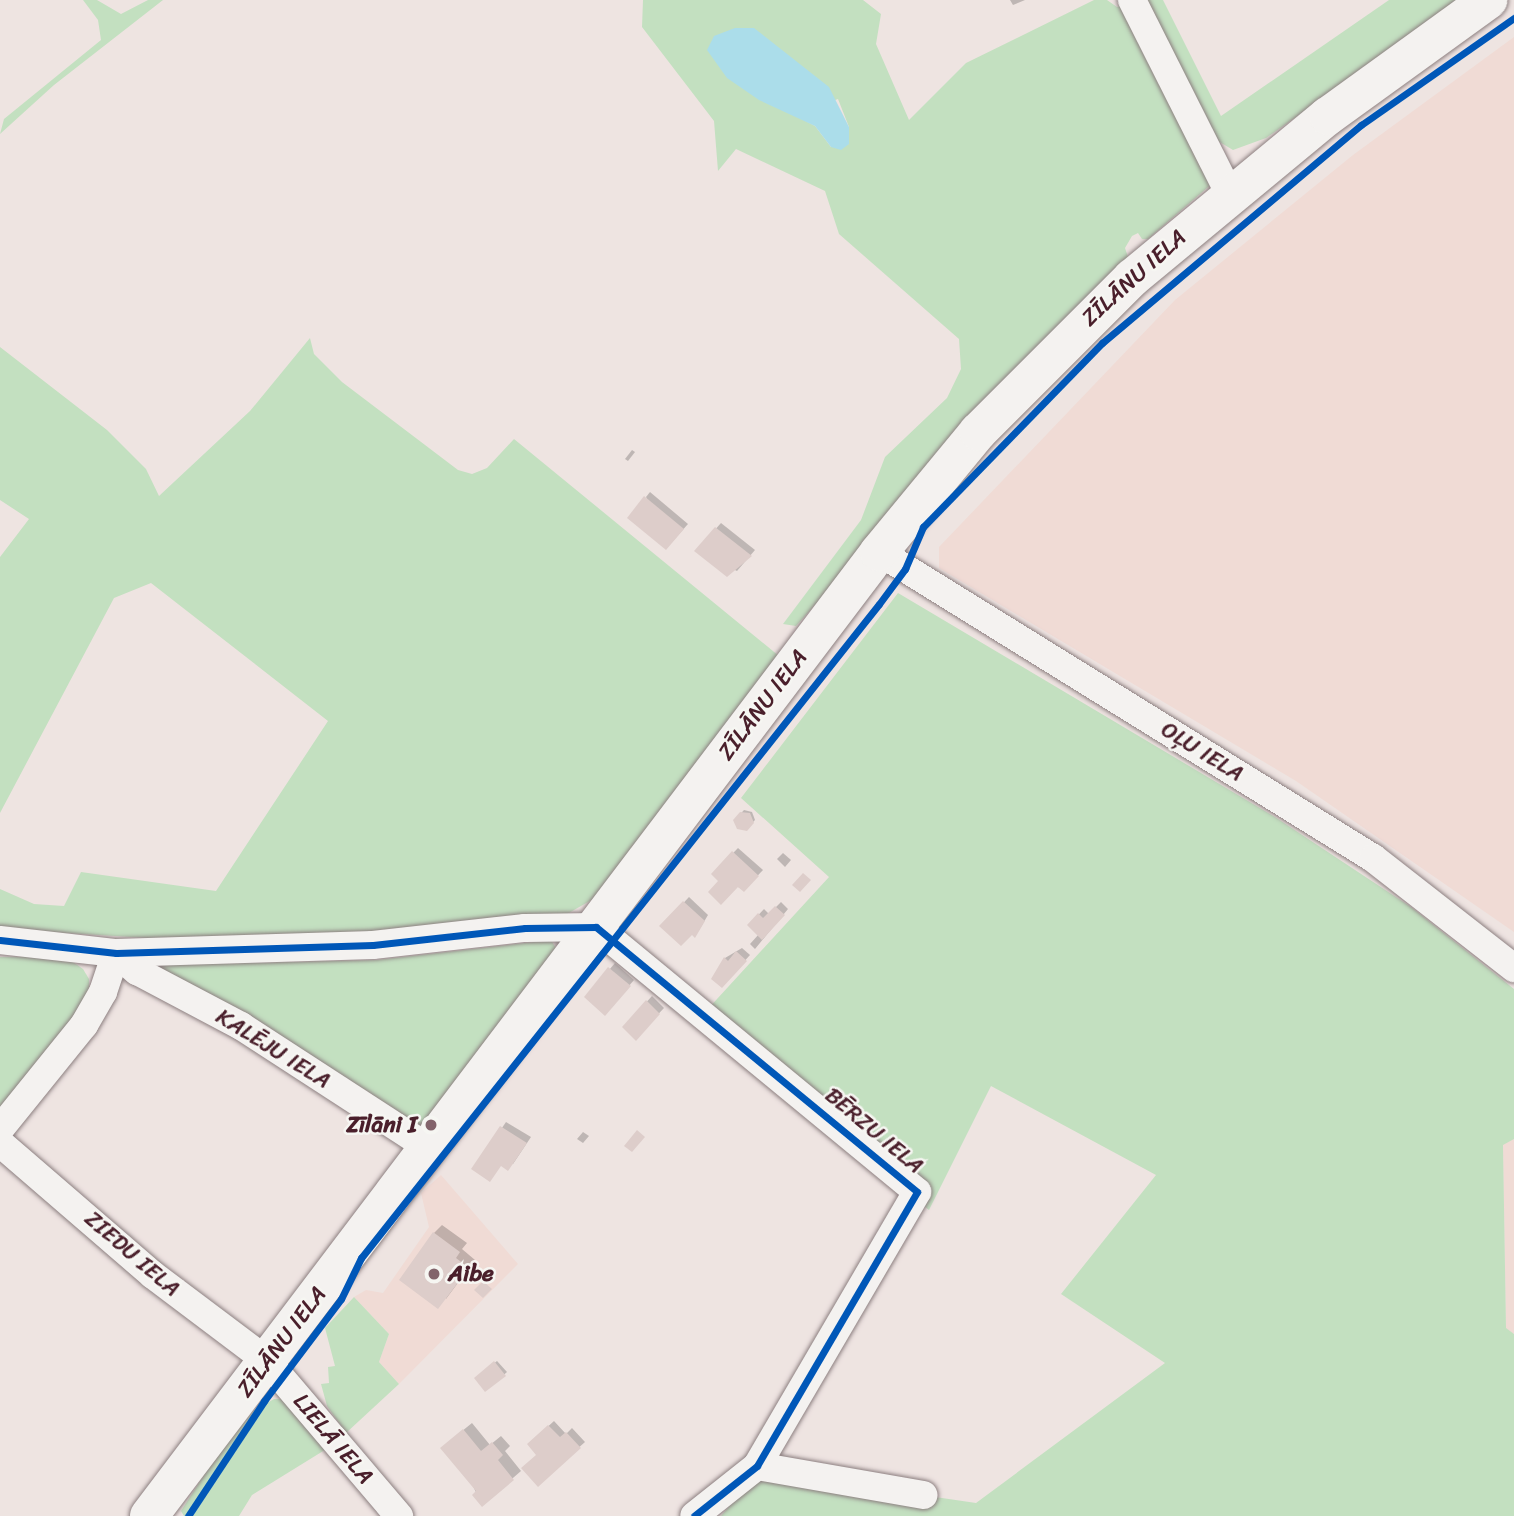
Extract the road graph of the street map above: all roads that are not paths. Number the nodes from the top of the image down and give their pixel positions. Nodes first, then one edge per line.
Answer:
1 (1132, 0) edge
2 (1488, 0) edge
3 (1230, 195) junction
4 (879, 552) junction
5 (596, 927) junction
6 (0, 940) edge
7 (116, 953) junction
8 (1514, 968) edge
9 (0, 1129) edge
10 (0, 1143) edge
11 (429, 1149) junction
12 (267, 1361) junction
13 (757, 1466) junction
14 (923, 1495) dead end
15 (149, 1516) edge
16 (399, 1516) edge
17 (694, 1516) edge

1 - 3 street
2 - 3 highway, ZĪLĀNU IELA
3 - 4 highway, ZĪLĀNU IELA
4 - 5 highway, ZĪLĀNU IELA
4 - 8 street, OĻU IELA
5 - 7 street
5 - 11 highway, ZĪLĀNU IELA
5 - 13 street, BĒRZU IELA
6 - 7 street
7 - 9 street
7 - 11 street, KALĒJU IELA
10 - 12 street, ZIEDU IELA
11 - 12 highway, ZĪLĀNU IELA
12 - 15 highway, ZĪLĀNU IELA
12 - 16 street, LIELĀ IELA
13 - 14 street
13 - 17 street, BĒRZU IELA

